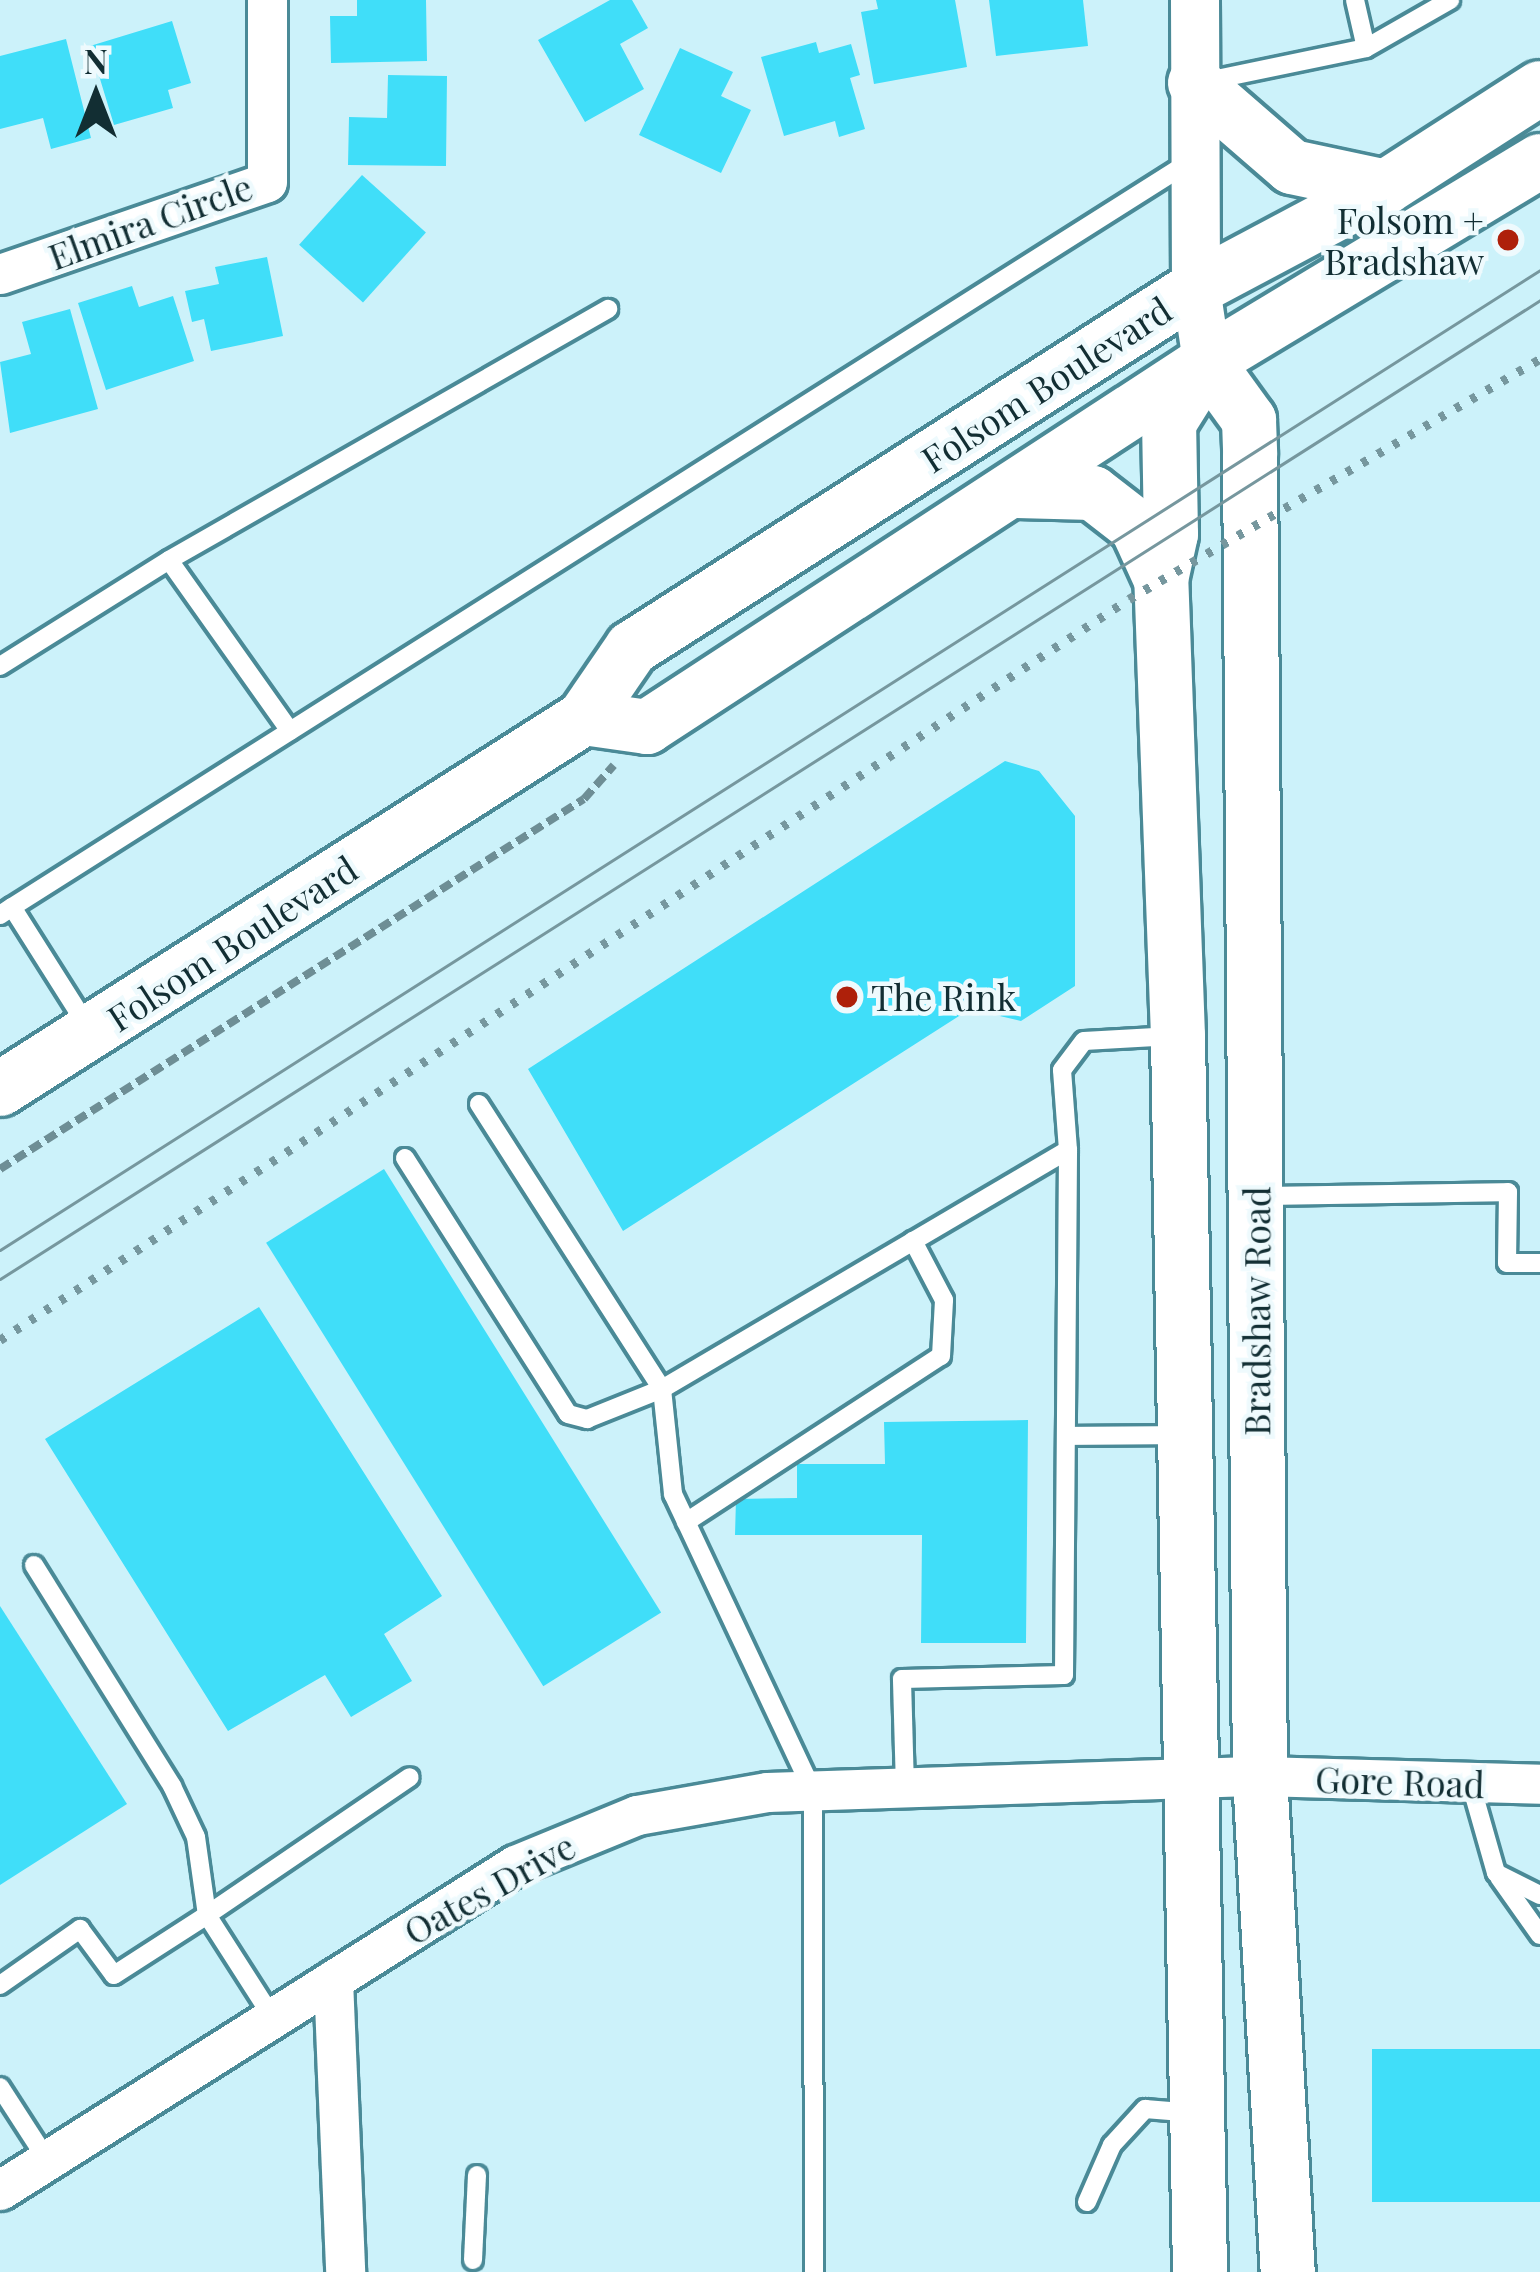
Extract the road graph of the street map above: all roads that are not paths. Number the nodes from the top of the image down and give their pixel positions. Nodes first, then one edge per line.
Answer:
1 (267, 0) edge
2 (1195, 0) edge
3 (1355, 0) edge
4 (1450, 0) edge
5 (1366, 48) junction
6 (1196, 83) junction
7 (1540, 88) edge
8 (1196, 158) junction
9 (1540, 161) edge
10 (1386, 187) junction
11 (0, 274) edge
12 (1196, 288) junction
13 (608, 309) dead end
14 (1208, 362) junction
15 (1017, 490) junction
16 (169, 560) junction
17 (1161, 580) junction
18 (0, 666) edge
19 (584, 718) junction
20 (290, 731) junction
21 (6, 911) edge
22 (92, 1033) junction
23 (1178, 1036) junction
24 (0, 1089) edge
25 (479, 1104) dead end
26 (1068, 1150) junction
27 (405, 1158) dead end
28 (1255, 1196) junction
29 (913, 1241) junction
30 (1540, 1263) edge
31 (662, 1389) junction
32 (1183, 1435) junction
33 (1066, 1436) junction
34 (686, 1522) junction
35 (34, 1565) dead end
36 (1260, 1776) junction
37 (410, 1777) dead end
38 (1188, 1778) junction
39 (1540, 1784) edge
40 (1471, 1785) junction
41 (905, 1788) junction
42 (813, 1791) junction
43 (1496, 1874) junction
44 (1540, 1895) edge
45 (207, 1915) junction
46 (1540, 1935) edge
47 (333, 1980) junction
48 (0, 1985) edge
49 (271, 2015) junction
50 (0, 2087) edge
51 (1200, 2113) junction
52 (47, 2160) junction
53 (477, 2175) dead end
54 (0, 2190) edge
55 (1087, 2202) dead end
56 (473, 2260) dead end
57 (345, 2272) edge
58 (814, 2272) edge
59 (1200, 2272) edge
60 (1288, 2272) edge

1 - 11 street, Elmira Circle
2 - 6 street, Bradshaw Road
3 - 5 lane
4 - 5 lane
5 - 6 lane
6 - 8 street, Bradshaw Road
6 - 10 main road
7 - 10 main road, Folsom Boulevard
8 - 12 street, Bradshaw Road
8 - 20 lane
9 - 14 main road, Folsom Boulevard
10 - 12 main road, Folsom Boulevard
12 - 14 street, Bradshaw Road
12 - 19 main road, Folsom Boulevard
13 - 16 lane
14 - 15 main road, Folsom Boulevard
14 - 17 main road, Bradshaw Road
14 - 28 main road, Bradshaw Road
15 - 17 main road
15 - 19 main road, Folsom Boulevard
16 - 18 lane
16 - 20 lane
17 - 23 main road, Bradshaw Road
19 - 22 main road, Folsom Boulevard
20 - 21 lane
21 - 22 lane
22 - 24 main road, Folsom Boulevard
23 - 26 lane
23 - 32 main road, Bradshaw Road
25 - 31 lane
26 - 29 lane
26 - 33 lane
27 - 31 lane
28 - 30 lane
28 - 36 main road, Bradshaw Road
29 - 31 lane
29 - 34 lane
31 - 34 lane
32 - 33 lane
32 - 38 main road, Bradshaw Road
33 - 41 lane
34 - 42 lane
35 - 45 lane
36 - 38 street, Gore Road
36 - 40 street, Gore Road
36 - 60 main road, Bradshaw Road
37 - 45 lane
38 - 41 street, Oates Drive
38 - 51 main road, Bradshaw Road
39 - 40 street, Gore Road
40 - 43 lane
41 - 42 street, Oates Drive
42 - 47 street, Oates Drive
42 - 58 lane
43 - 44 lane
43 - 46 lane
45 - 48 lane
45 - 49 lane
47 - 49 street, Oates Drive
47 - 57 street
49 - 52 street, Oates Drive
50 - 52 lane
51 - 55 lane
51 - 59 main road, Bradshaw Road
52 - 54 street, Oates Drive
53 - 56 lane

